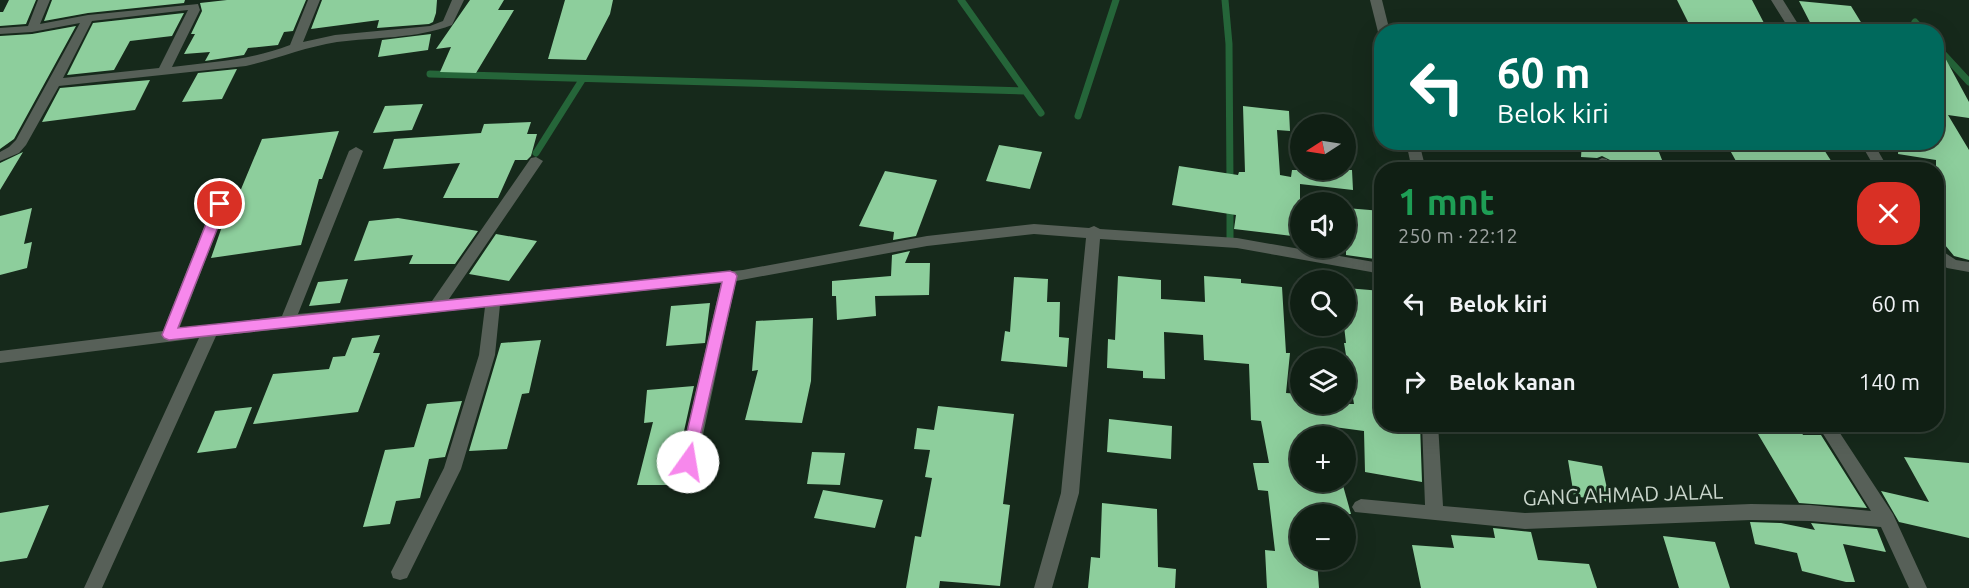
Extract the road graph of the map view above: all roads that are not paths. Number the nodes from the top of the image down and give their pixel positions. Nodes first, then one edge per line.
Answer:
1 (44, 0) edge
2 (138, 0) edge
3 (314, 0) edge
4 (458, 0) edge
5 (1376, 0) edge
6 (1777, 0) edge
7 (134, 13) junction
8 (88, 18) junction
9 (1382, 24) edge
10 (1792, 24) edge
11 (32, 28) junction
12 (0, 31) edge
13 (295, 47) junction
14 (163, 72) junction
15 (55, 83) junction
16 (356, 151) dead end
17 (0, 158) edge
18 (536, 161) dead end
19 (220, 204) dead end
20 (1094, 231) junction
21 (1944, 258) edge
22 (1374, 267) edge
23 (1969, 267) edge
24 (730, 276) junction
25 (493, 300) junction
26 (437, 306) junction
27 (288, 321) junction
28 (211, 329) junction
29 (169, 335) junction
30 (0, 357) edge
31 (1430, 432) edge
32 (1830, 432) edge
33 (683, 486) dead end
34 (1360, 507) dead end
35 (1434, 513) junction
36 (1887, 520) junction
37 (400, 572) dead end
38 (93, 588) edge
39 (1043, 588) edge
40 (1918, 588) edge

1 - 11 street
2 - 7 street
3 - 13 street
4 - 13 street
5 - 9 street
6 - 10 street
7 - 8 street
7 - 14 street
8 - 11 street
8 - 15 street
11 - 12 street
13 - 14 street
14 - 15 street
15 - 17 street
16 - 27 street
18 - 26 street
19 - 29 street
20 - 22 street
20 - 24 street
20 - 39 street
21 - 23 street
24 - 25 street
24 - 33 street
25 - 26 street
25 - 37 street
26 - 27 street
27 - 28 street
28 - 29 street
28 - 38 street
29 - 30 street
31 - 35 street
32 - 36 street
34 - 35 street, GANG AHMAD JALAL
35 - 36 street, GANG AHMAD JALAL
36 - 40 street

